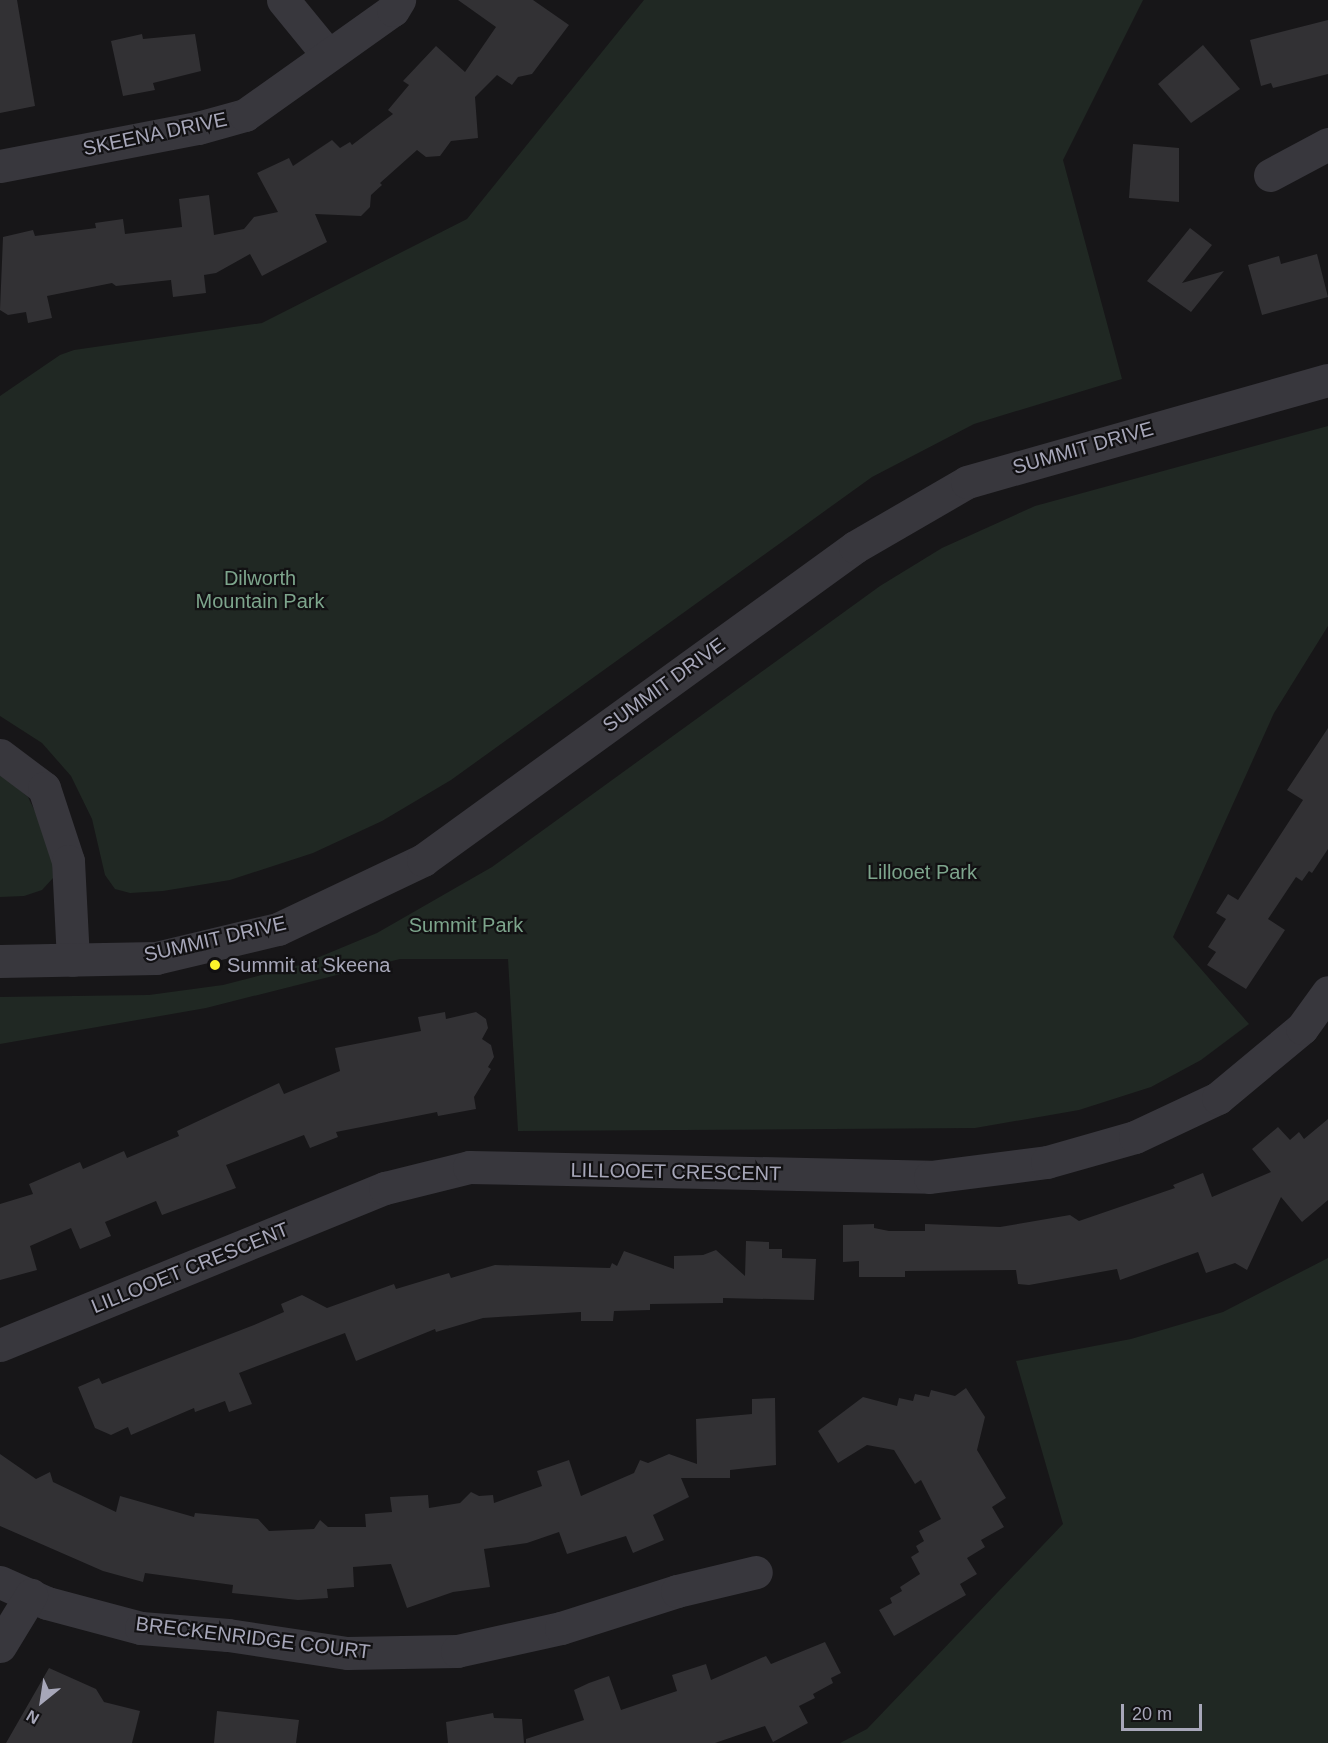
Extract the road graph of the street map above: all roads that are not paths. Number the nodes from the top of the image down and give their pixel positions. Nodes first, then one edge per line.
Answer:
1 (283, 0) edge
2 (399, 0) edge
3 (328, 55) junction
4 (1328, 144) edge
5 (0, 166) edge
6 (1270, 175) dead end
7 (1328, 380) edge
8 (0, 754) edge
9 (73, 960) junction
10 (0, 961) edge
11 (1328, 992) edge
12 (0, 1345) edge
13 (756, 1572) dead end
14 (0, 1581) edge
15 (31, 1595) junction
16 (0, 1646) edge

1 - 3 street
2 - 3 street, SKEENA DRIVE
3 - 5 street, SKEENA DRIVE
4 - 6 street
7 - 9 street, SUMMIT DRIVE
8 - 9 street
9 - 10 street, SUMMIT DRIVE
11 - 12 street, LILLOOET CRESCENT
13 - 15 street, BRECKENRIDGE COURT
14 - 15 street, BRECKENRIDGE COURT
15 - 16 street

